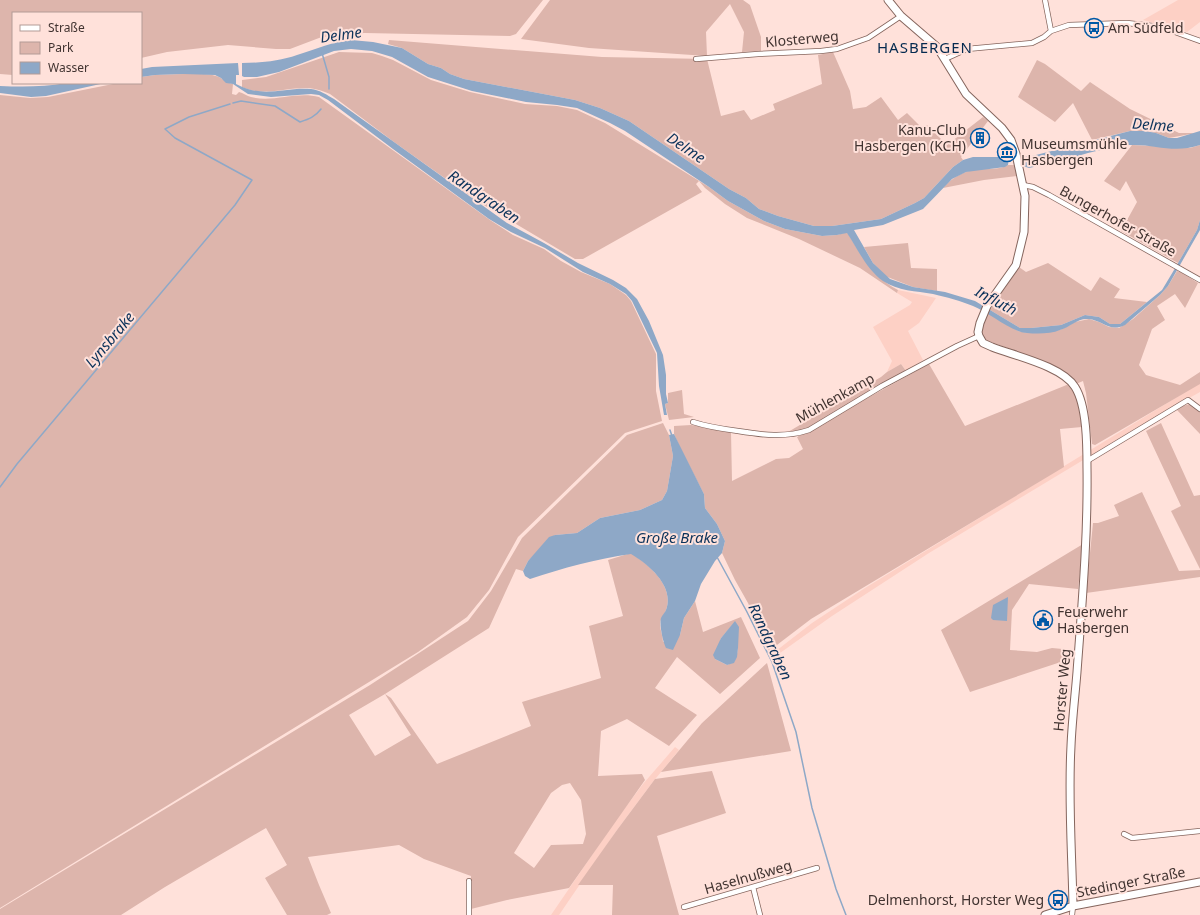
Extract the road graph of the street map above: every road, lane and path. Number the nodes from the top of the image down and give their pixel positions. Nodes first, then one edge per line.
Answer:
1 (888, 0) edge
2 (1045, 0) edge
3 (901, 16) junction
4 (1051, 31) junction
5 (1200, 41) edge
6 (696, 59) dead end
7 (945, 59) junction
8 (1023, 185) junction
9 (1200, 280) edge
10 (979, 336) junction
11 (1200, 409) edge
12 (693, 422) dead end
13 (1087, 464) junction
14 (1200, 831) edge
15 (1124, 834) dead end
16 (817, 868) dead end
17 (469, 881) dead end
18 (1200, 882) edge
19 (753, 887) junction
20 (1073, 906) junction
21 (684, 907) dead end
22 (469, 915) edge
23 (760, 915) edge
24 (1045, 915) edge
25 (1072, 915) edge

1 - 3 street
2 - 4 street
3 - 6 street, Klosterweg
3 - 7 street
4 - 5 street
4 - 7 street
7 - 8 street
8 - 9 street, Bungerhofer Straße
8 - 10 street
10 - 12 street, Mühlenkamp
10 - 13 street
11 - 13 street
13 - 20 street, Horster Weg
14 - 15 street
16 - 19 street, Haselnußweg
17 - 22 street
18 - 20 street, Stedinger Straße
19 - 21 street, Haselnußweg
19 - 23 street
20 - 24 street, Stedinger Straße
20 - 25 street, Horster Weg

